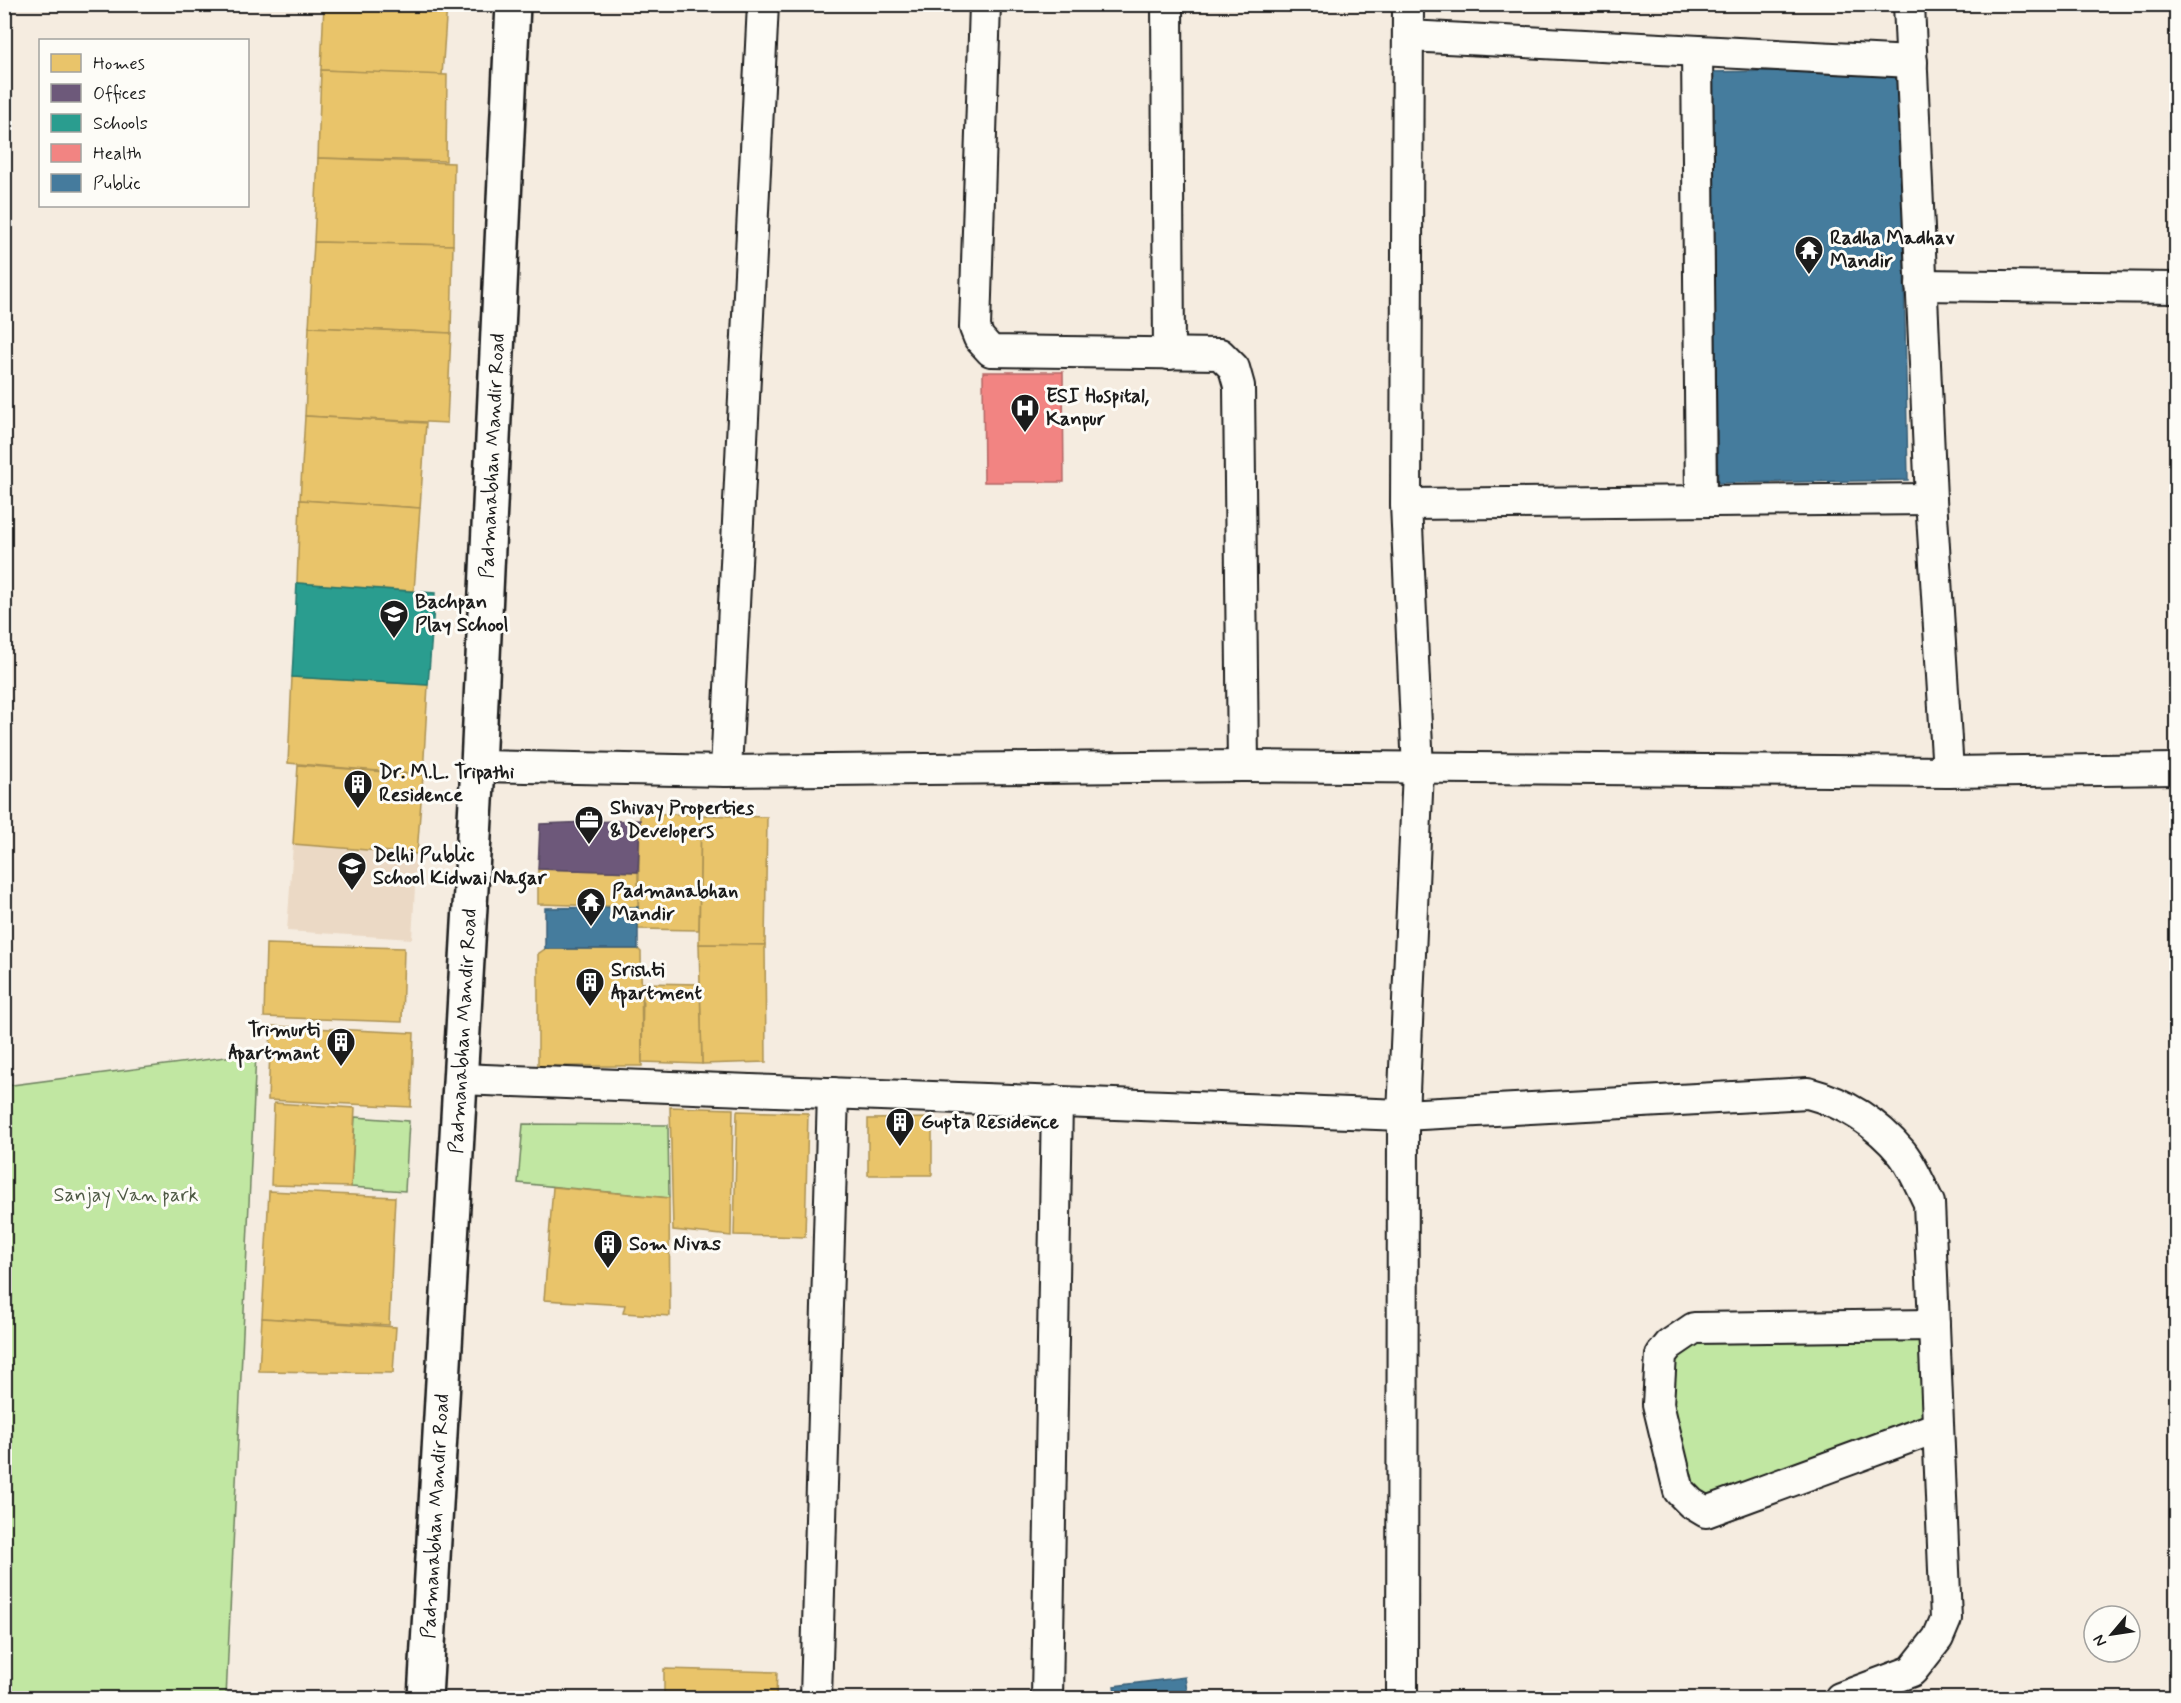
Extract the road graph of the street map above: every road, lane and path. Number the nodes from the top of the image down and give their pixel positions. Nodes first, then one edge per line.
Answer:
1 (513, 4) edge
2 (763, 4) edge
3 (985, 4) edge
4 (1167, 4) edge
5 (1408, 4) edge
6 (1909, 4) edge
7 (1408, 36) junction
8 (1697, 51) junction
9 (1912, 62) junction
10 (1922, 285) junction
11 (2176, 288) edge
12 (1169, 354) junction
13 (1931, 499) junction
14 (1701, 501) junction
15 (1406, 504) junction
16 (478, 766) junction
17 (1243, 766) junction
18 (2176, 769) edge
19 (1418, 770) junction
20 (726, 771) junction
21 (1948, 772) junction
22 (460, 1079) junction
23 (833, 1093) junction
24 (1057, 1101) junction
25 (1403, 1115) junction
26 (1934, 1325) junction
27 (1938, 1427) junction
28 (425, 1698) edge
29 (816, 1698) edge
30 (1047, 1698) edge
31 (1402, 1698) edge
32 (1840, 1698) edge

1 - 16 street, Padmanabhan Mandir Road
2 - 20 street
3 - 12 street
4 - 12 street
5 - 7 street
6 - 9 street
7 - 8 street
7 - 15 street
8 - 9 street
8 - 14 street
9 - 10 street
10 - 11 street
10 - 13 street
12 - 17 street
13 - 14 street
13 - 21 street
14 - 15 street
15 - 19 street
16 - 20 street
16 - 22 street, Padmanabhan Mandir Road
17 - 19 street
17 - 20 street
18 - 21 street
19 - 21 street
19 - 25 street
22 - 23 street
22 - 28 street, Padmanabhan Mandir Road
23 - 24 street
23 - 29 street
24 - 25 street
24 - 30 street
25 - 26 street
25 - 31 street
26 - 27 street
26 - 27 street
27 - 32 street

